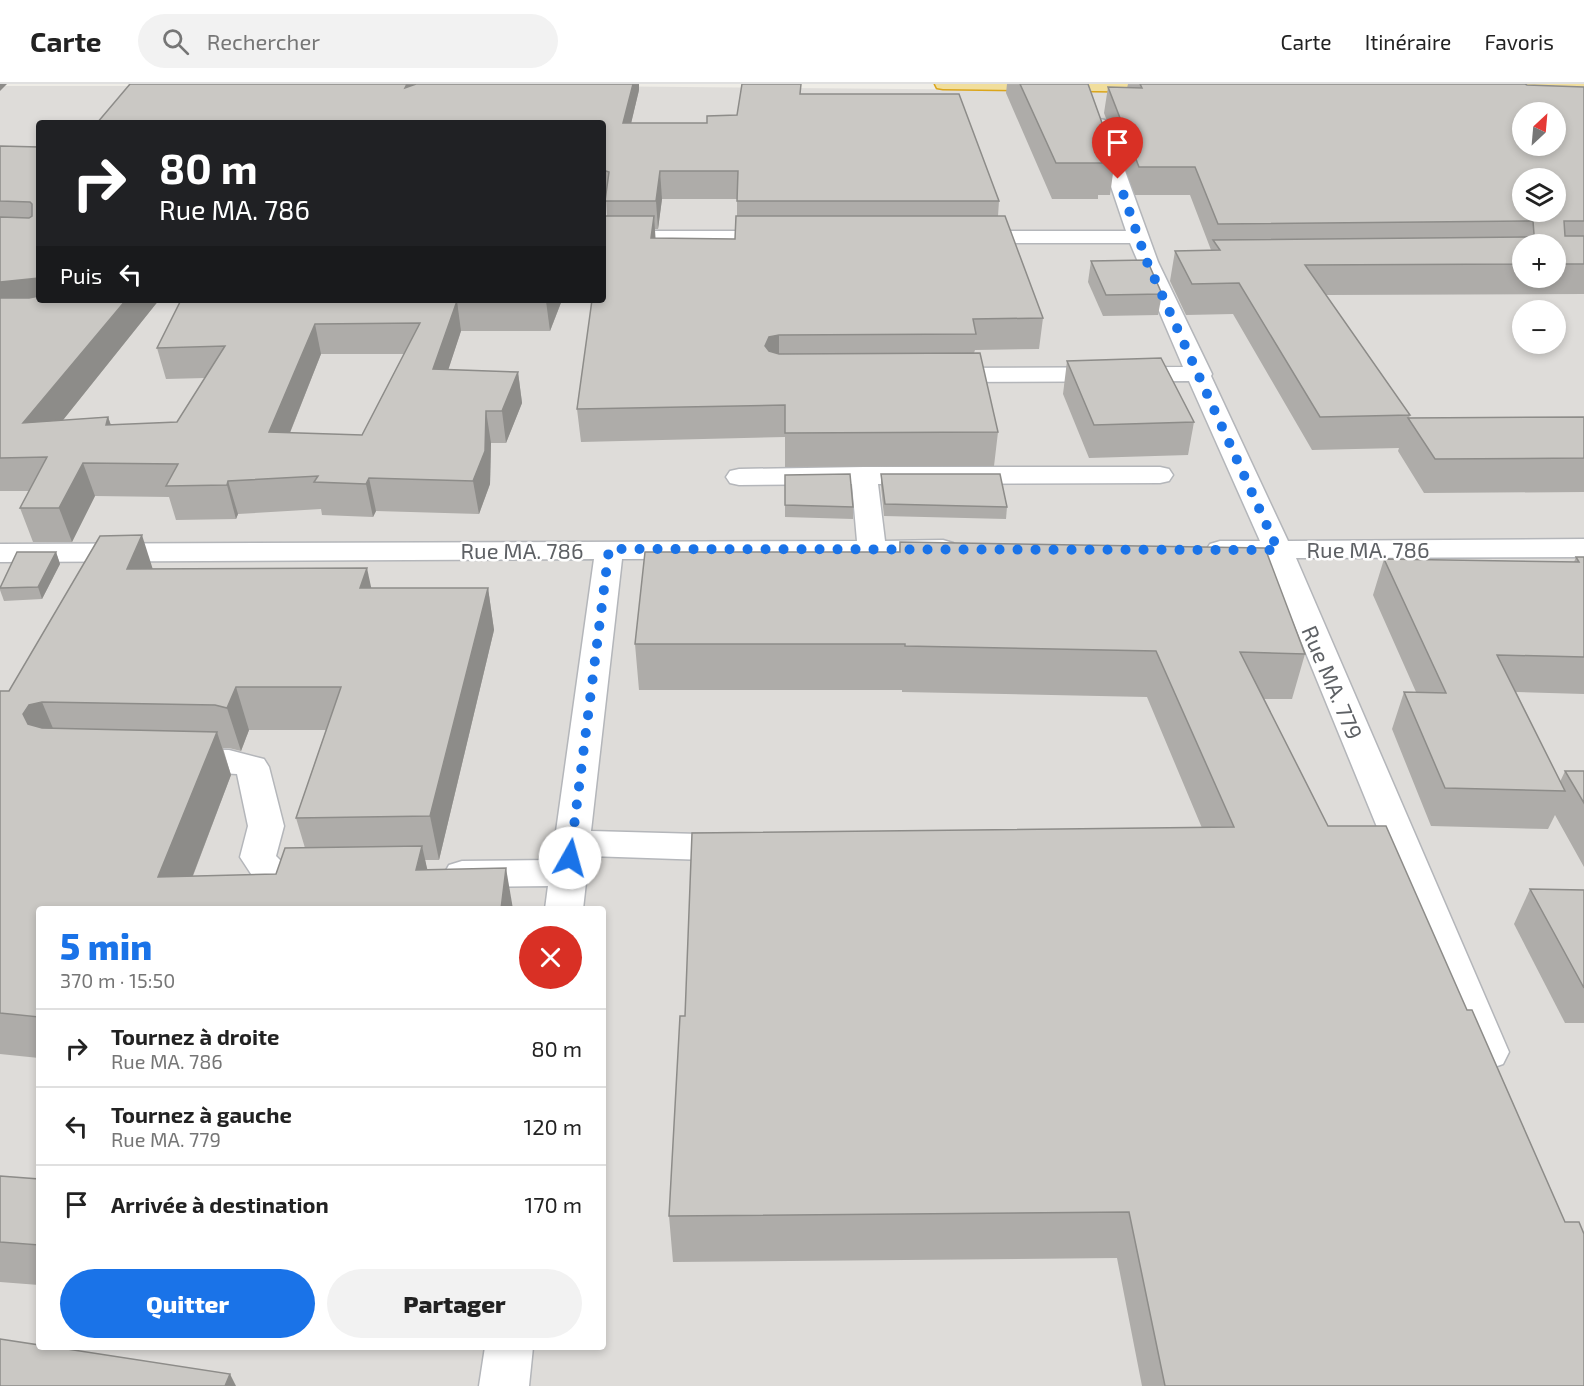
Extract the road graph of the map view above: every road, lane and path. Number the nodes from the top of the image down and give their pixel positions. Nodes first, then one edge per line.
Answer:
1 (944, 84) edge
2 (1490, 86) edge
3 (1584, 86) edge
4 (1084, 87) junction
5 (1187, 87) edge
6 (606, 237) edge
7 (794, 237) edge
8 (948, 237) edge
9 (1152, 253) junction
10 (1200, 374) junction
11 (919, 375) edge
12 (864, 475) junction
13 (1160, 475) dead end
14 (739, 477) dead end
15 (1584, 548) edge
16 (609, 549) junction
17 (872, 549) junction
18 (967, 549) edge
19 (1194, 550) edge
20 (1278, 550) junction
21 (0, 553) edge
22 (150, 760) edge
23 (762, 849) edge
24 (570, 858) junction
25 (427, 875) edge
26 (356, 876) edge
27 (564, 906) edge
28 (1500, 1079) edge
29 (509, 1350) edge
30 (504, 1386) edge

1 - 4 highway
2 - 3 highway
4 - 5 highway
4 - 9 street, Rue MA. 779
6 - 7 street
8 - 9 street
9 - 10 street, Rue MA. 779
10 - 11 street
10 - 20 street, Rue MA. 779
12 - 13 street
12 - 14 street
12 - 17 street
15 - 20 street, Rue MA. 786
16 - 17 street, Rue MA. 786
16 - 21 street, Rue MA. 786
16 - 24 street
17 - 18 street, Rue MA. 786
19 - 20 street, Rue MA. 786
20 - 28 street, Rue MA. 779
22 - 26 street
23 - 24 street
24 - 25 street
24 - 27 street
29 - 30 street

